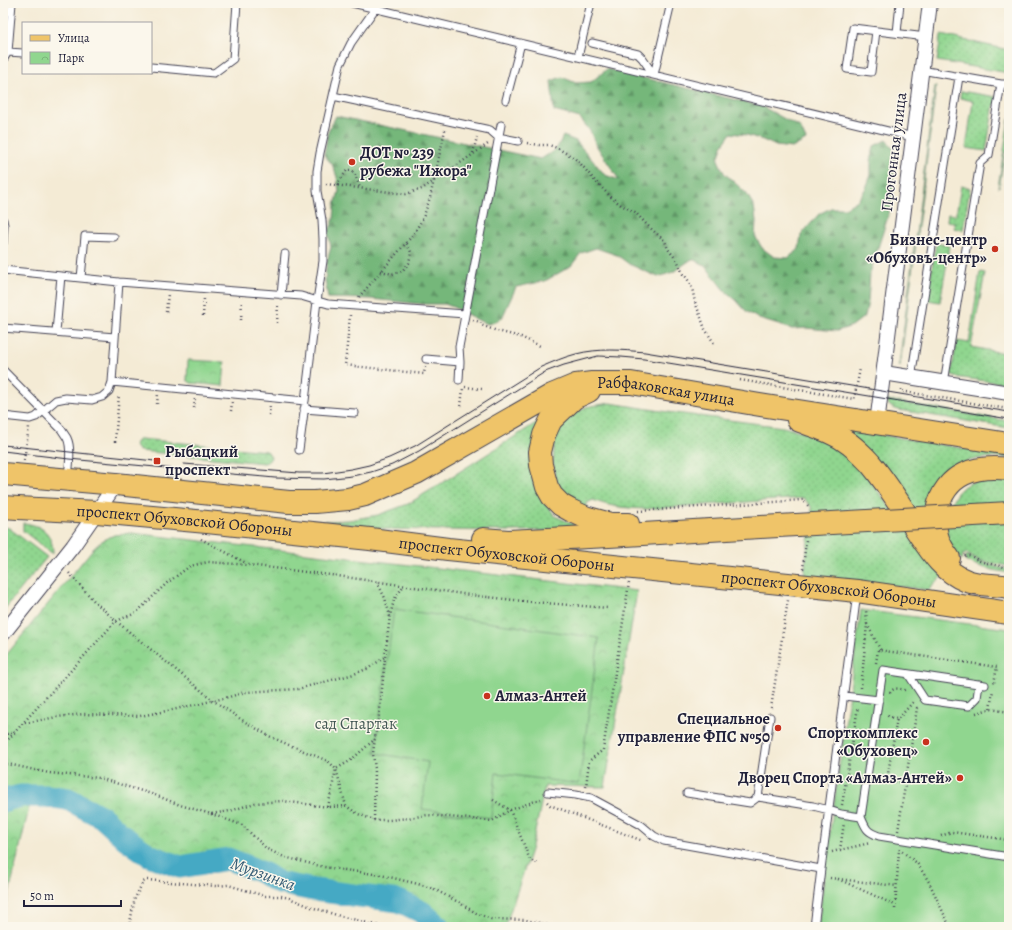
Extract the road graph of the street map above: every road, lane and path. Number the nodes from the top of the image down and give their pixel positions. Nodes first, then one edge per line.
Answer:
1 (12, 3) edge
2 (237, 3) edge
3 (352, 3) edge
4 (591, 3) edge
5 (671, 3) edge
6 (900, 3) edge
7 (930, 3) edge
8 (375, 9) junction
9 (876, 31) junction
10 (896, 33) junction
11 (926, 37) junction
12 (520, 43) junction
13 (592, 43) dead end
14 (8, 52) junction
15 (22, 53) edge
16 (578, 57) junction
17 (3, 60) edge
18 (152, 67) edge
19 (921, 70) junction
20 (654, 75) junction
21 (959, 76) junction
22 (1006, 84) edge
23 (332, 96) junction
24 (506, 100) dead end
25 (447, 120) junction
26 (501, 124) dead end
27 (479, 127) junction
28 (498, 137) junction
29 (913, 137) junction
30 (518, 141) joint
31 (473, 154) junction
32 (434, 181) junction
33 (317, 183) junction
34 (336, 186) junction
35 (360, 189) junction
36 (3, 220) edge
37 (114, 237) dead end
38 (3, 242) edge
39 (406, 242) junction
40 (285, 254) dead end
41 (3, 270) edge
42 (382, 271) junction
43 (61, 276) junction
44 (81, 278) junction
45 (119, 282) junction
46 (168, 286) junction
47 (205, 288) junction
48 (243, 292) junction
49 (280, 295) junction
50 (317, 301) junction
51 (351, 306) junction
52 (166, 312) dead end
53 (203, 316) dead end
54 (464, 316) junction
55 (241, 320) dead end
56 (277, 323) dead end
57 (3, 328) edge
58 (56, 332) junction
59 (115, 337) junction
60 (714, 343) dead end
61 (540, 346) dead end
62 (426, 359) joint
63 (460, 362) junction
64 (860, 369) dead end
65 (3, 370) edge
66 (884, 373) junction
67 (912, 378) junction
68 (459, 380) joint
69 (740, 380) dead end
70 (116, 382) junction
71 (631, 383) junction
72 (944, 383) junction
73 (463, 387) junction
74 (482, 389) dead end
75 (1009, 393) edge
76 (305, 401) junction
77 (760, 405) junction
78 (461, 406) dead end
79 (304, 409) junction
80 (44, 411) junction
81 (355, 414) dead end
82 (3, 416) edge
83 (30, 419) junction
84 (877, 423) junction
85 (115, 442) dead end
86 (1009, 444) edge
87 (299, 450) dead end
88 (23, 466) dead end
89 (1009, 469) edge
90 (3, 474) edge
91 (68, 479) junction
92 (116, 484) junction
93 (348, 499) joint
94 (3, 507) edge
95 (97, 512) junction
96 (1009, 513) edge
97 (705, 530) junction
98 (200, 539) dead end
99 (370, 539) junction
100 (964, 560) dead end
101 (248, 565) junction
102 (69, 573) dead end
103 (630, 579) dead end
104 (1006, 580) edge
105 (377, 582) junction
106 (404, 585) junction
107 (861, 597) junction
108 (608, 608) dead end
109 (787, 608) dead end
110 (1009, 613) edge
111 (390, 616) junction
112 (116, 621) junction
113 (867, 624) junction
114 (3, 634) edge
115 (881, 651) dead end
116 (385, 657) junction
117 (908, 674) junction
118 (911, 691) dead end
119 (844, 696) junction
120 (913, 696) dead end
121 (860, 697) junction
122 (888, 699) dead end
123 (879, 700) junction
124 (914, 700) junction
125 (214, 701) junction
126 (917, 708) junction
127 (924, 709) dead end
128 (886, 712) dead end
129 (1009, 712) edge
130 (970, 714) dead end
131 (770, 717) joint
132 (896, 721) junction
133 (24, 723) junction
134 (16, 732) junction
135 (3, 735) edge
136 (375, 739) junction
137 (3, 745) edge
138 (3, 763) edge
139 (336, 769) junction
140 (887, 780) junction
141 (876, 782) dead end
142 (906, 783) junction
143 (586, 787) junction
144 (592, 790) dead end
145 (548, 792) joint
146 (687, 793) dead end
147 (576, 795) junction
148 (758, 797) junction
149 (493, 800) dead end
150 (346, 806) junction
151 (328, 807) junction
152 (510, 810) junction
153 (829, 810) junction
154 (211, 814) junction
155 (841, 814) junction
156 (862, 817) junction
157 (374, 820) junction
158 (879, 836) junction
159 (938, 837) dead end
160 (897, 839) junction
161 (1009, 840) edge
162 (840, 850) junction
163 (899, 850) junction
164 (823, 856) junction
165 (1009, 857) edge
166 (537, 863) dead end
167 (821, 869) junction
168 (835, 878) dead end
169 (895, 905) junction
170 (895, 909) dead end
171 (129, 927) edge
172 (384, 927) edge
173 (554, 927) edge
174 (814, 927) edge
175 (950, 927) edge

1 - 14 lane
2 - 18 lane
3 - 8 lane
4 - 16 lane
5 - 20 lane
6 - 10 lane
7 - 11 street, Прогонная улица
8 - 12 lane
8 - 23 lane
9 - 9 lane
9 - 10 lane
10 - 11 lane
11 - 19 street, Прогонная улица
12 - 16 lane
12 - 24 lane
13 - 20 lane
14 - 15 lane
14 - 17 lane
16 - 20 lane
19 - 21 lane
19 - 29 street, Прогонная улица
20 - 29 lane
21 - 22 lane
21 - 67 lane
22 - 72 lane
23 - 25 lane
23 - 33 lane
25 - 27 lane
25 - 32 path
26 - 28 lane
27 - 28 lane
27 - 31 path
28 - 30 lane
28 - 31 path
28 - 54 lane
29 - 66 street, Прогонная улица
30 - 60 path
31 - 32 path
32 - 35 path
32 - 39 path
33 - 34 path
33 - 50 lane
34 - 35 path
34 - 35 path
36 - 38 lane
37 - 44 lane
39 - 42 path
39 - 42 path
40 - 49 lane
41 - 43 lane
42 - 51 path
43 - 44 lane
43 - 58 lane
44 - 45 lane
45 - 46 lane
45 - 59 lane
46 - 47 lane
46 - 52 path
47 - 48 lane
47 - 53 path
48 - 49 lane
48 - 55 path
49 - 50 lane
49 - 56 path
50 - 51 lane
50 - 76 lane
51 - 54 lane
51 - 62 path
54 - 61 path
54 - 63 lane
57 - 58 lane
58 - 59 lane
59 - 70 lane
62 - 63 lane
63 - 68 lane
64 - 69 path
65 - 80 lane
66 - 67 street
66 - 84 street, Прогонная улица
67 - 72 street
68 - 73 path
70 - 76 lane
70 - 80 lane
70 - 85 path
71 - 77 main road, Рабфаковская улица
71 - 93 main road, Рабфаковская улица
71 - 97 main road
72 - 75 street
73 - 74 path
73 - 78 path
76 - 79 lane
77 - 84 main road, Рабфаковская улица
77 - 104 main road
79 - 81 lane
79 - 87 lane
80 - 83 lane
80 - 91 lane
82 - 83 lane
83 - 88 path
84 - 86 main road, Рабфаковская улица
89 - 104 main road
90 - 91 main road, проспект Обуховской Обороны
91 - 92 main road, проспект Обуховской Обороны
92 - 93 main road, проспект Обуховской Обороны
92 - 95 street
94 - 95 main road, проспект Обуховской Обороны
95 - 99 main road, проспект Обуховской Обороны
95 - 114 street
96 - 97 main road, bridge
97 - 99 main road
98 - 101 path
99 - 107 main road, проспект Обуховской Обороны
100 - 104 path
101 - 105 path
101 - 112 path
102 - 112 path
103 - 143 path
105 - 106 path
105 - 111 path
106 - 108 path
106 - 111 path
107 - 110 main road, проспект Обуховской Обороны
107 - 113 path
107 - 119 lane
109 - 131 path
111 - 116 path
112 - 125 path
112 - 133 path
113 - 115 path
113 - 121 path
116 - 125 path
116 - 136 path
117 - 117 lane
117 - 123 lane
118 - 122 path
119 - 121 lane
119 - 153 lane
120 - 124 path
121 - 123 lane
121 - 155 path
123 - 156 lane
124 - 126 path
124 - 132 path
125 - 133 path
125 - 139 path
126 - 127 path
126 - 142 path
128 - 132 path
129 - 130 path
131 - 148 lane
132 - 140 path
133 - 134 path
134 - 135 path
134 - 137 path
136 - 139 path
136 - 157 path
138 - 154 path
139 - 150 path
139 - 151 path
140 - 141 path
140 - 142 path
142 - 158 path
143 - 144 path
143 - 147 path
145 - 147 lane
145 - 152 path
146 - 148 lane
147 - 167 lane
148 - 153 lane
149 - 152 path
150 - 151 path
150 - 157 path
151 - 154 path
152 - 157 path
152 - 166 path
153 - 155 lane
153 - 164 lane
154 - 173 path
155 - 156 lane
155 - 162 path
156 - 158 lane
158 - 160 lane
158 - 162 path
159 - 161 path
160 - 163 path
160 - 165 lane
162 - 164 path
163 - 169 path
163 - 175 path
164 - 167 lane
167 - 174 lane
168 - 169 path
169 - 170 path
171 - 172 path

